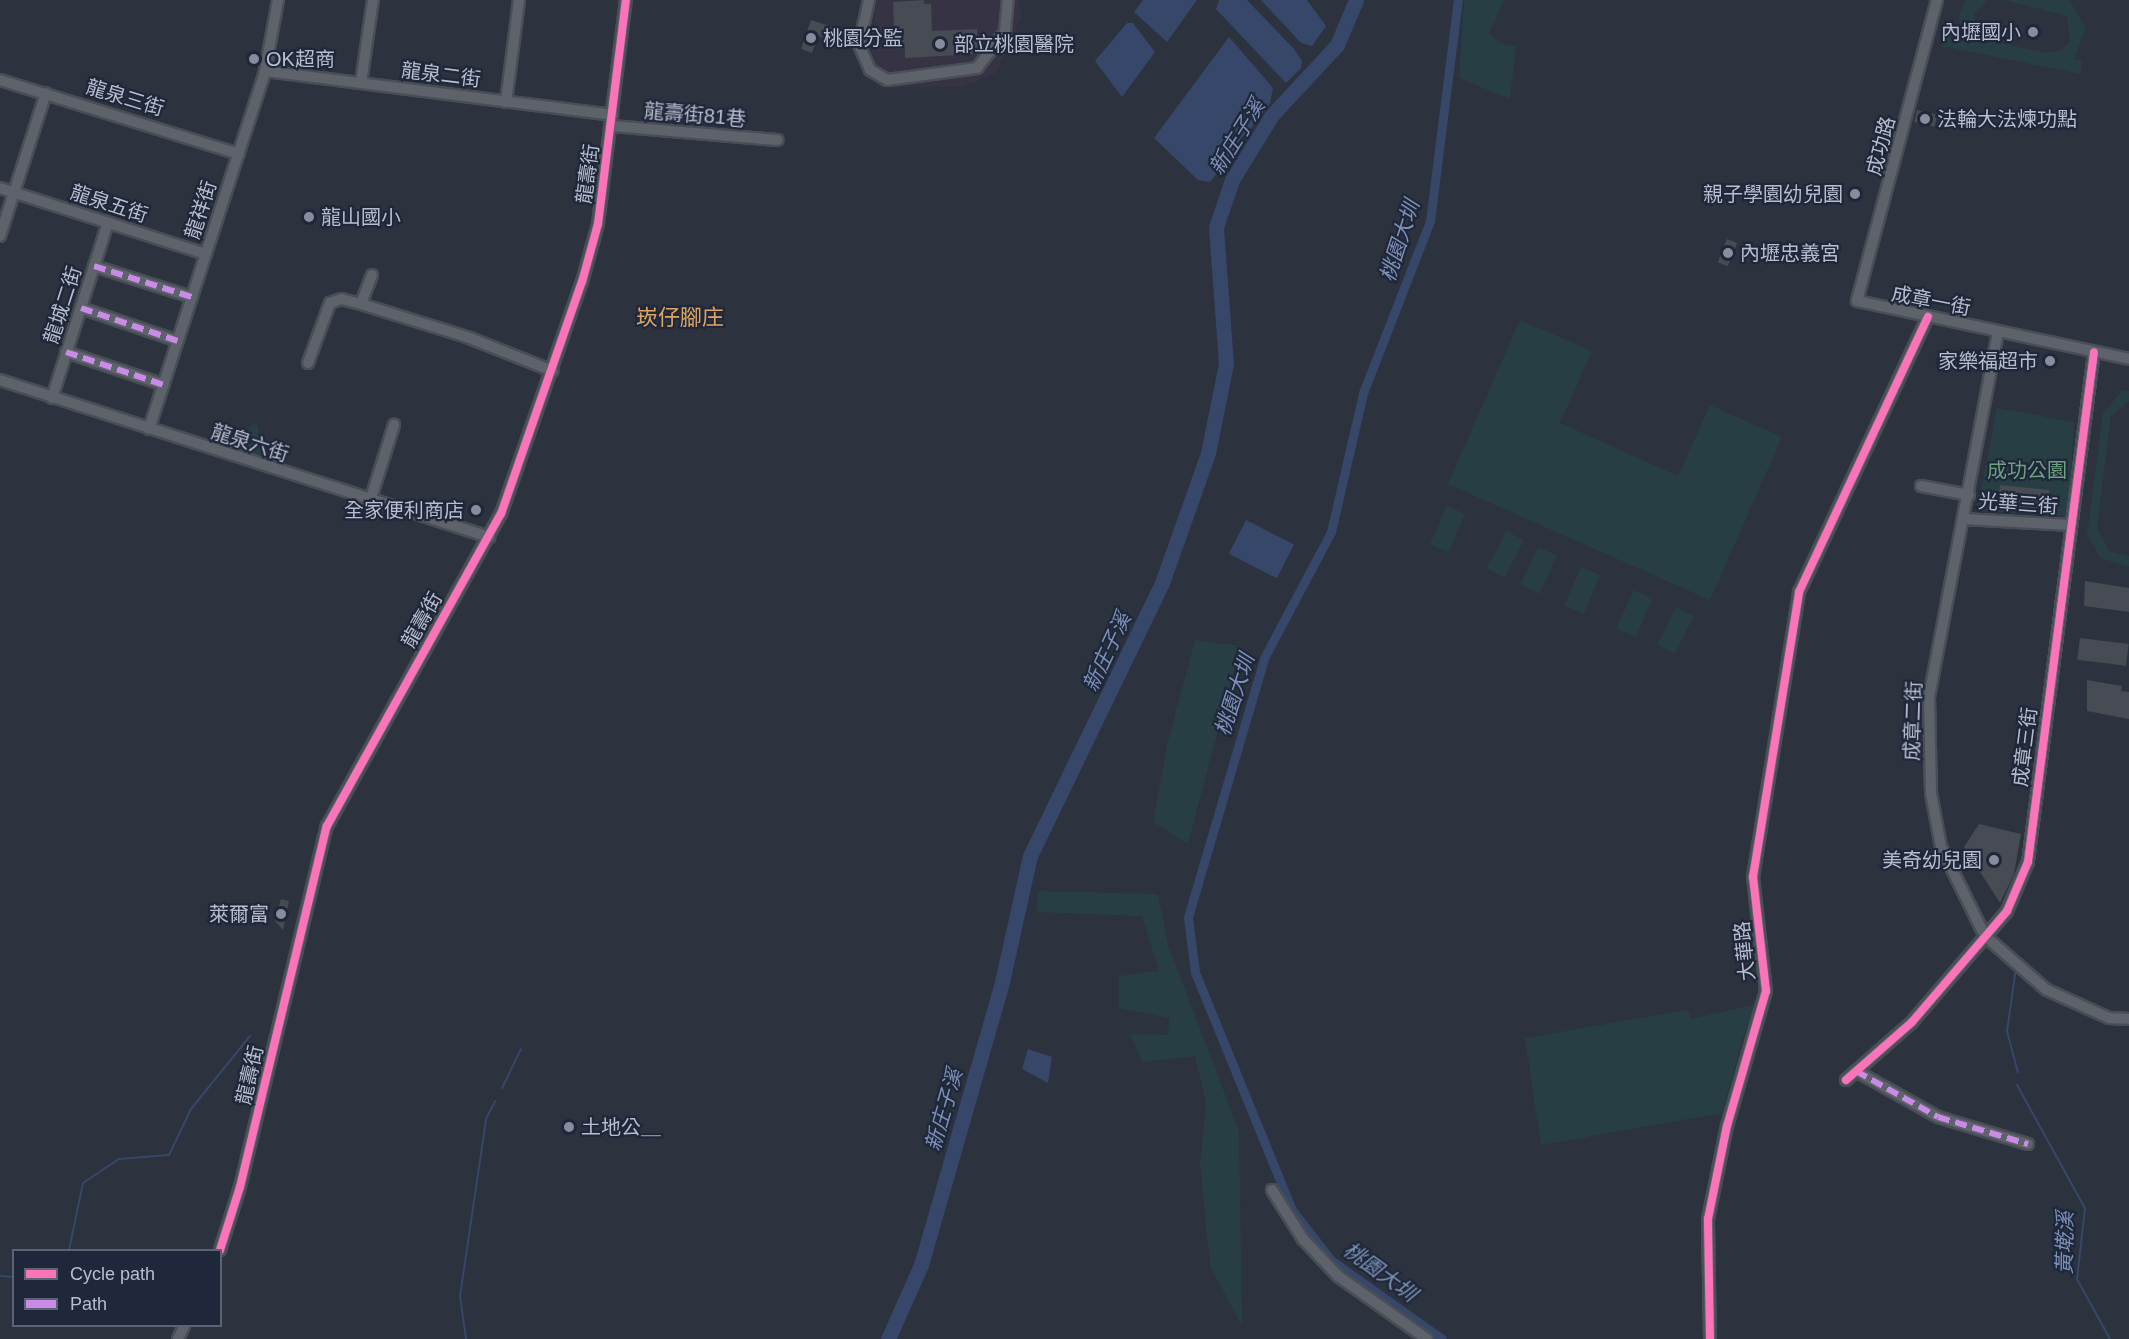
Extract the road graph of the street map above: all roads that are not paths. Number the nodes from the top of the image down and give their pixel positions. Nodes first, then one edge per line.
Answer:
1 (278, 0) edge
2 (373, 0) edge
3 (519, 0) edge
4 (626, 0) edge
5 (869, 0) edge
6 (1008, 0) edge
7 (1937, 0) edge
8 (265, 71) junction
9 (0, 80) edge
10 (361, 83) junction
11 (46, 93) junction
12 (506, 102) junction
13 (612, 121) junction
14 (777, 140) dead end
15 (239, 154) junction
16 (0, 188) edge
17 (13, 191) junction
18 (108, 223) junction
19 (0, 236) edge
20 (206, 254) junction
21 (94, 266) junction
22 (372, 275) dead end
23 (192, 297) junction
24 (1857, 301) joint
25 (361, 304) junction
26 (81, 308) junction
27 (1928, 316) junction
28 (1998, 332) junction
29 (178, 341) junction
30 (66, 352) junction
31 (2094, 352) junction
32 (2129, 359) edge
33 (308, 363) dead end
34 (553, 371) junction
35 (0, 380) edge
36 (164, 385) junction
37 (52, 398) junction
38 (394, 425) dead end
39 (149, 429) junction
40 (1921, 486) dead end
41 (1969, 495) junction
42 (372, 498) junction
43 (1964, 519) junction
44 (2070, 525) junction
45 (489, 537) junction
46 (1986, 936) junction
47 (2129, 1019) edge
48 (1856, 1071) junction
49 (1846, 1080) dead end
50 (2028, 1144) dead end
51 (1272, 1191) dead end
52 (221, 1249) edge
53 (1427, 1339) edge
54 (1710, 1339) edge

1 - 8 street, 龍祥街
2 - 10 street
3 - 12 street
4 - 13 street, 龍壽街
5 - 6 street
7 - 24 street, 成功路
8 - 10 street, 龍泉二街
8 - 15 street, 龍祥街
9 - 11 street, 龍泉三街
10 - 12 street, 龍泉二街
11 - 15 street, 龍泉三街
11 - 17 street
12 - 13 street, 龍泉二街
13 - 14 street, 龍壽街81巷
13 - 34 street, 龍壽街
15 - 20 street, 龍祥街
16 - 17 street, 龍泉五街
17 - 18 street, 龍泉五街
17 - 19 street
18 - 20 street, 龍泉五街
18 - 21 street, 龍城二街
20 - 23 street, 龍祥街
21 - 23 street
21 - 26 street, 龍城二街
22 - 25 street
23 - 29 street, 龍祥街
24 - 27 street, 成章一街
25 - 33 street
25 - 34 street
26 - 29 street
26 - 30 street, 龍城二街
27 - 28 street, 成章一街
27 - 54 street, 大華路
28 - 31 street, 成章一街
28 - 41 street, 成章二街
29 - 36 street, 龍祥街
30 - 36 street
30 - 37 street, 龍城二街
31 - 32 street, 成章一街
31 - 44 street, 成章三街
34 - 45 street, 龍壽街
35 - 37 street, 龍泉六街
36 - 39 street, 龍祥街
37 - 39 street, 龍泉六街
38 - 42 street
39 - 42 street, 龍泉六街
40 - 41 street
41 - 43 street, 成章二街
42 - 45 street, 龍泉六街
43 - 44 street, 光華三街
43 - 46 street, 成章二街
44 - 46 street, 成章三街
45 - 52 street, 龍壽街
46 - 47 street, 成章二街
46 - 48 street, 成章三街
48 - 49 street, 成章三街
48 - 50 street
51 - 53 street

